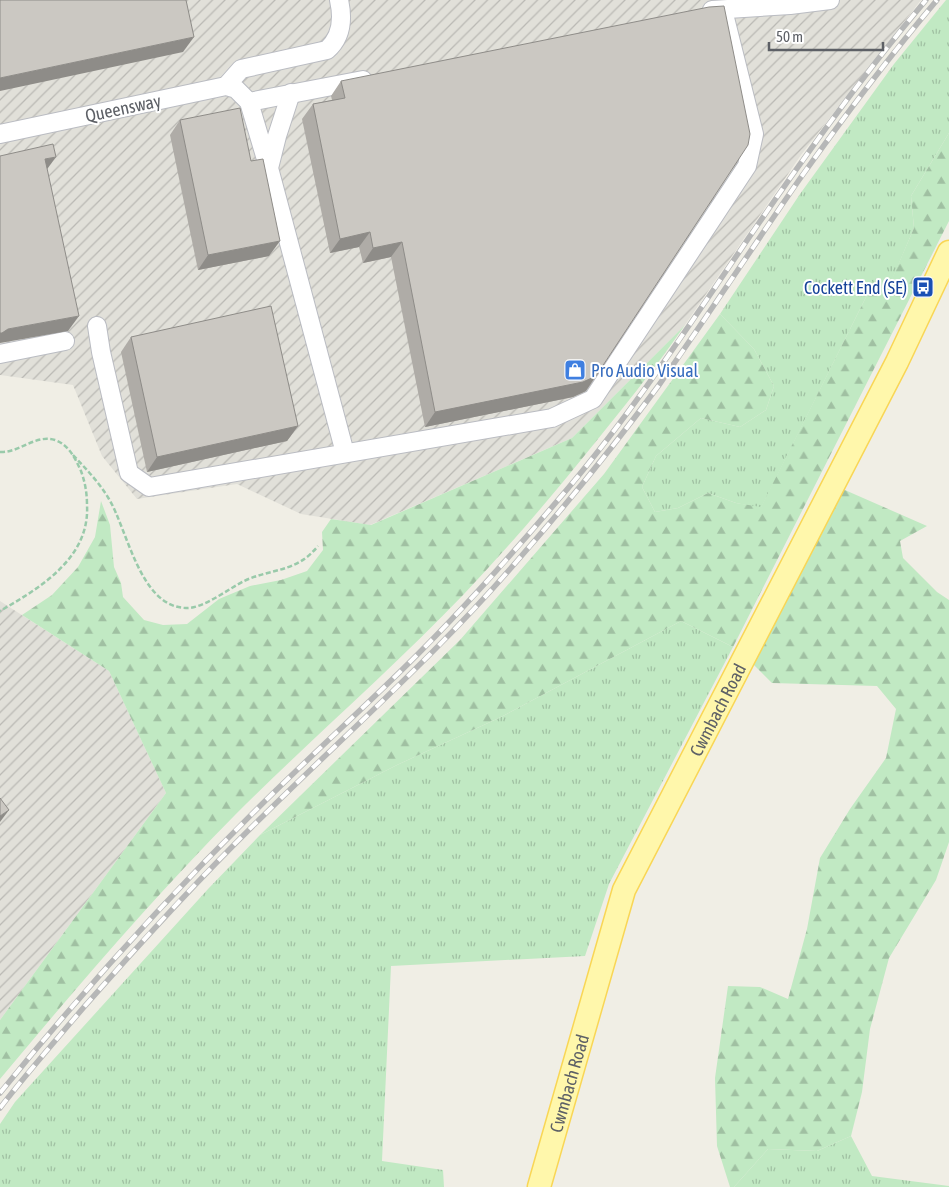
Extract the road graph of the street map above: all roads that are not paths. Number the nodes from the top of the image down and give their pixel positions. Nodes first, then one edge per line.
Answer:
1 (339, 0) edge
2 (830, 0) edge
3 (723, 10) junction
4 (698, 11) edge
5 (375, 78) edge
6 (226, 86) junction
7 (291, 93) junction
8 (246, 99) junction
9 (0, 134) edge
10 (269, 168) junction
11 (949, 252) edge
12 (97, 326) dead end
13 (65, 341) dead end
14 (0, 354) edge
15 (345, 453) junction
16 (539, 1187) edge

1 - 6 street
2 - 3 street
3 - 4 street
3 - 15 street
5 - 7 street
6 - 8 street
6 - 9 street, Queensway
7 - 8 street
7 - 10 street
8 - 10 street
10 - 15 street
11 - 16 main road, Cwmbach Road
12 - 15 street
13 - 14 street

